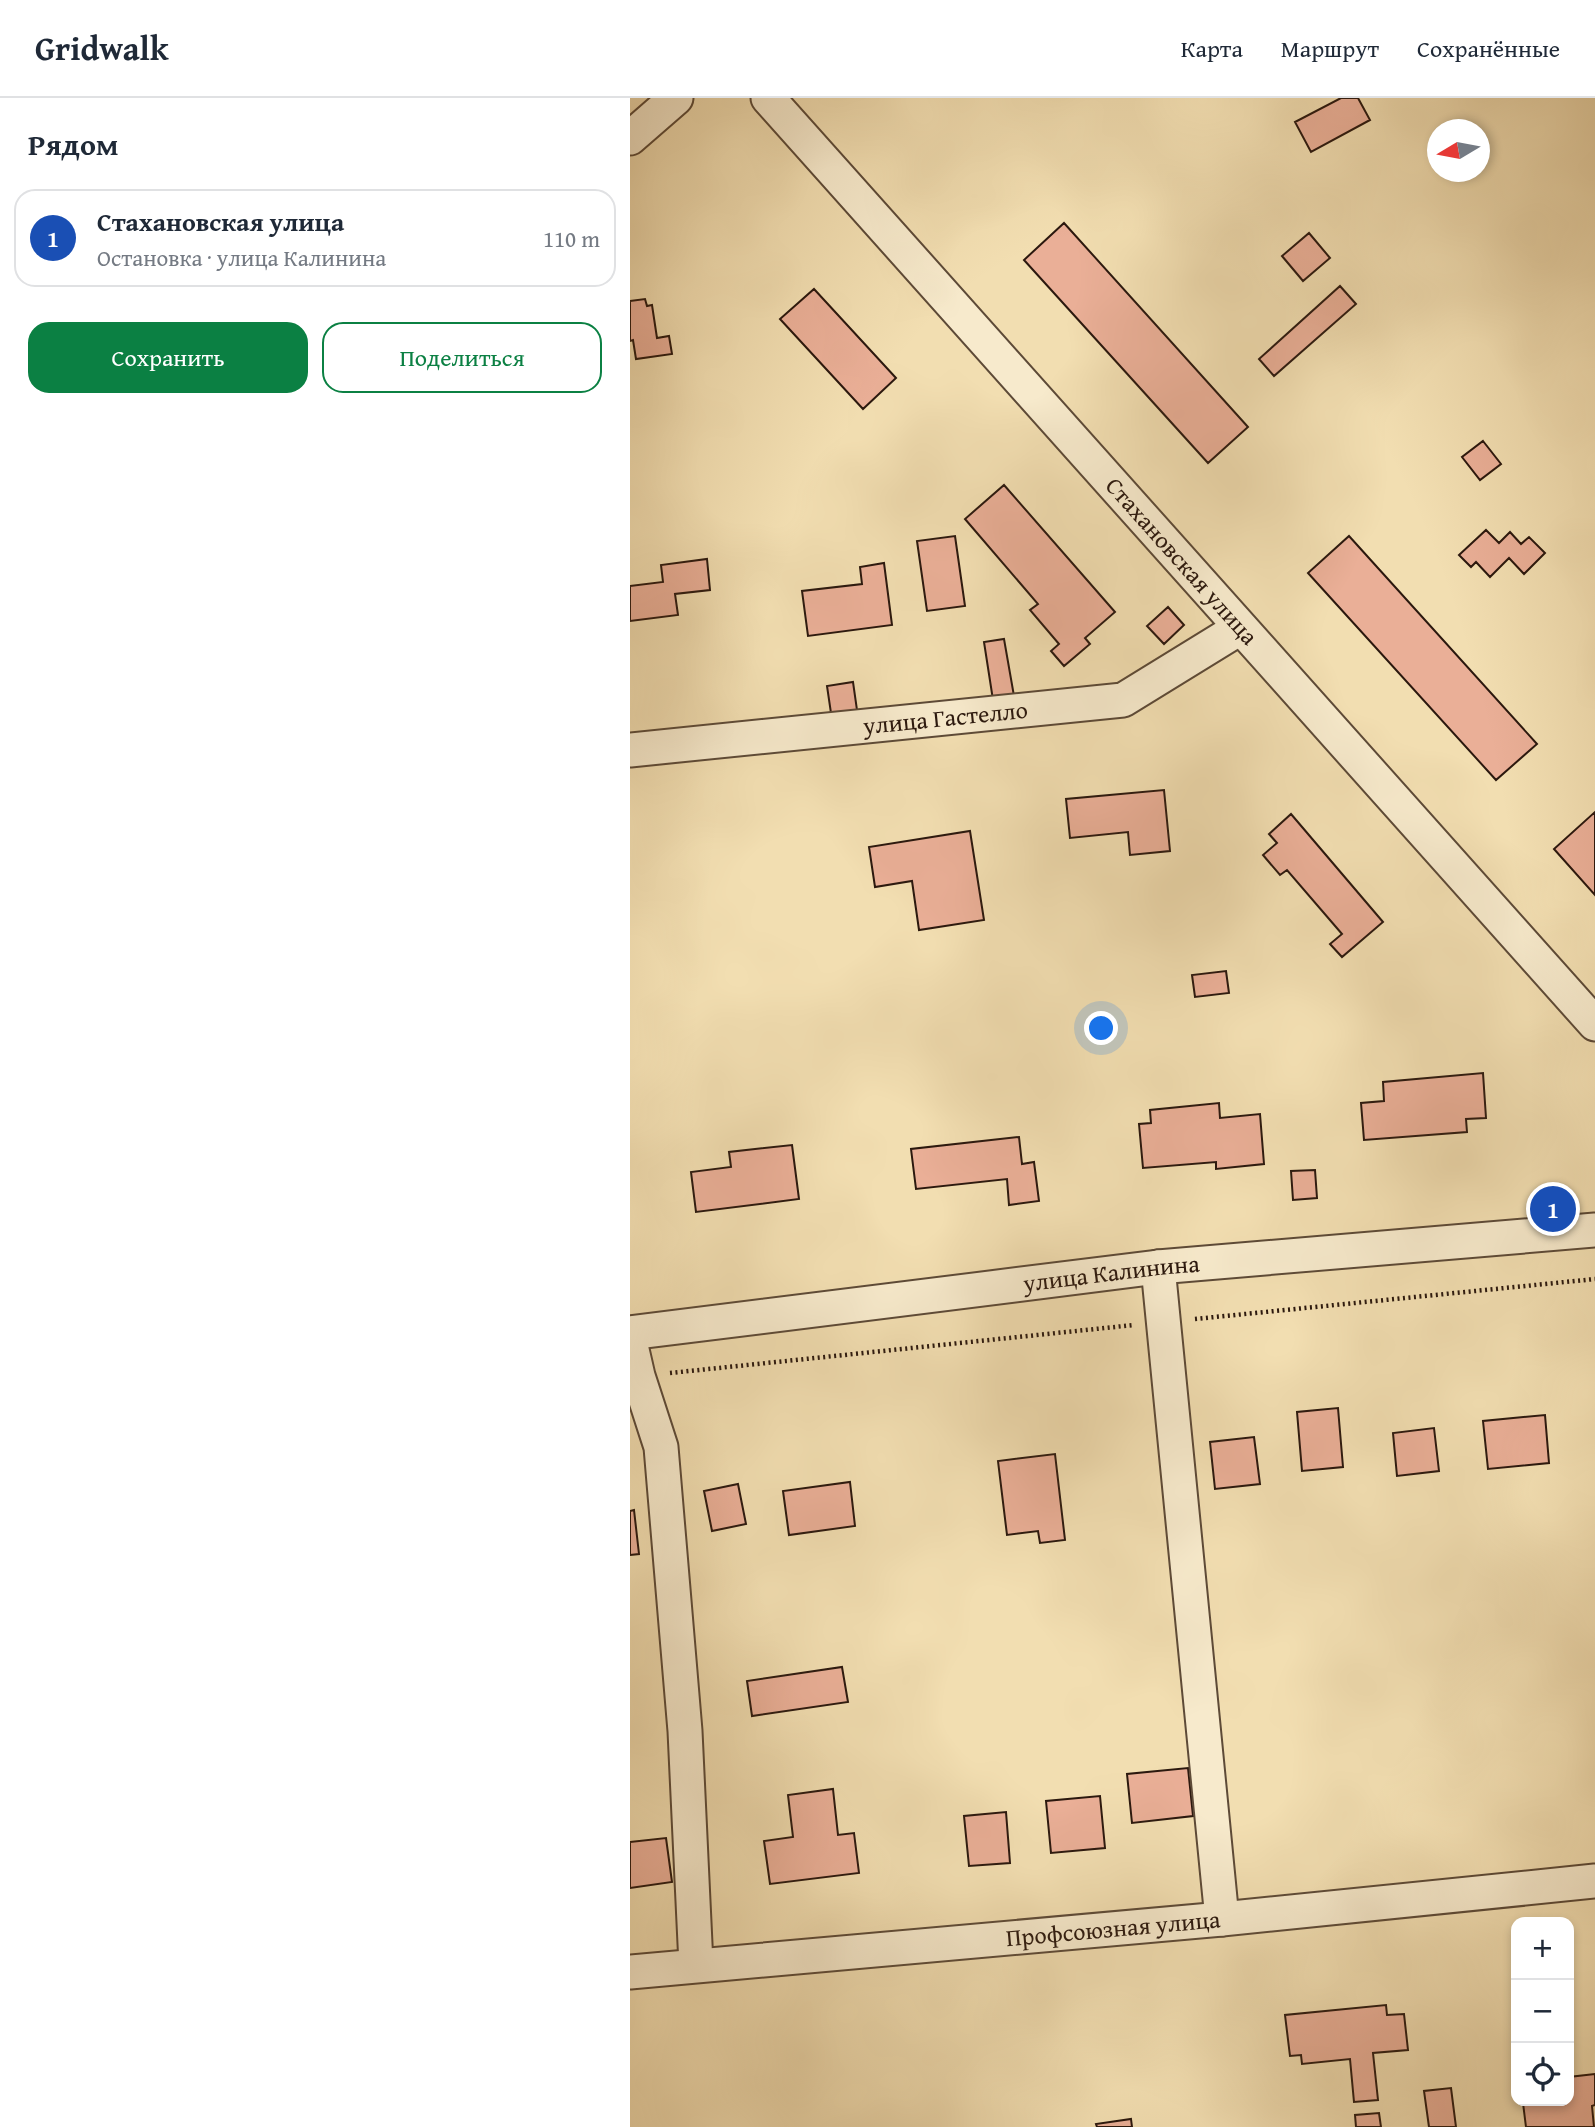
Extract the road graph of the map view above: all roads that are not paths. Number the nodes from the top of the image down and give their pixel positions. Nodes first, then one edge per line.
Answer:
1 (676, 98) edge
2 (768, 98) edge
3 (630, 138) edge
4 (1240, 628) junction
5 (630, 750) edge
6 (1595, 1024) edge
7 (1595, 1230) edge
8 (1158, 1267) junction
9 (630, 1333) edge
10 (630, 1341) edge
11 (1595, 1881) edge
12 (1222, 1919) junction
13 (696, 1965) junction
14 (630, 1972) edge

1 - 3 street
2 - 4 street, Стахановская улица
4 - 5 street, улица Гастелло
4 - 6 street, Стахановская улица
7 - 8 street, улица Калинина
8 - 9 street, улица Калинина
8 - 12 street
10 - 13 street
11 - 12 street, Профсоюзная улица
12 - 13 street, Профсоюзная улица
13 - 14 street, Профсоюзная улица

